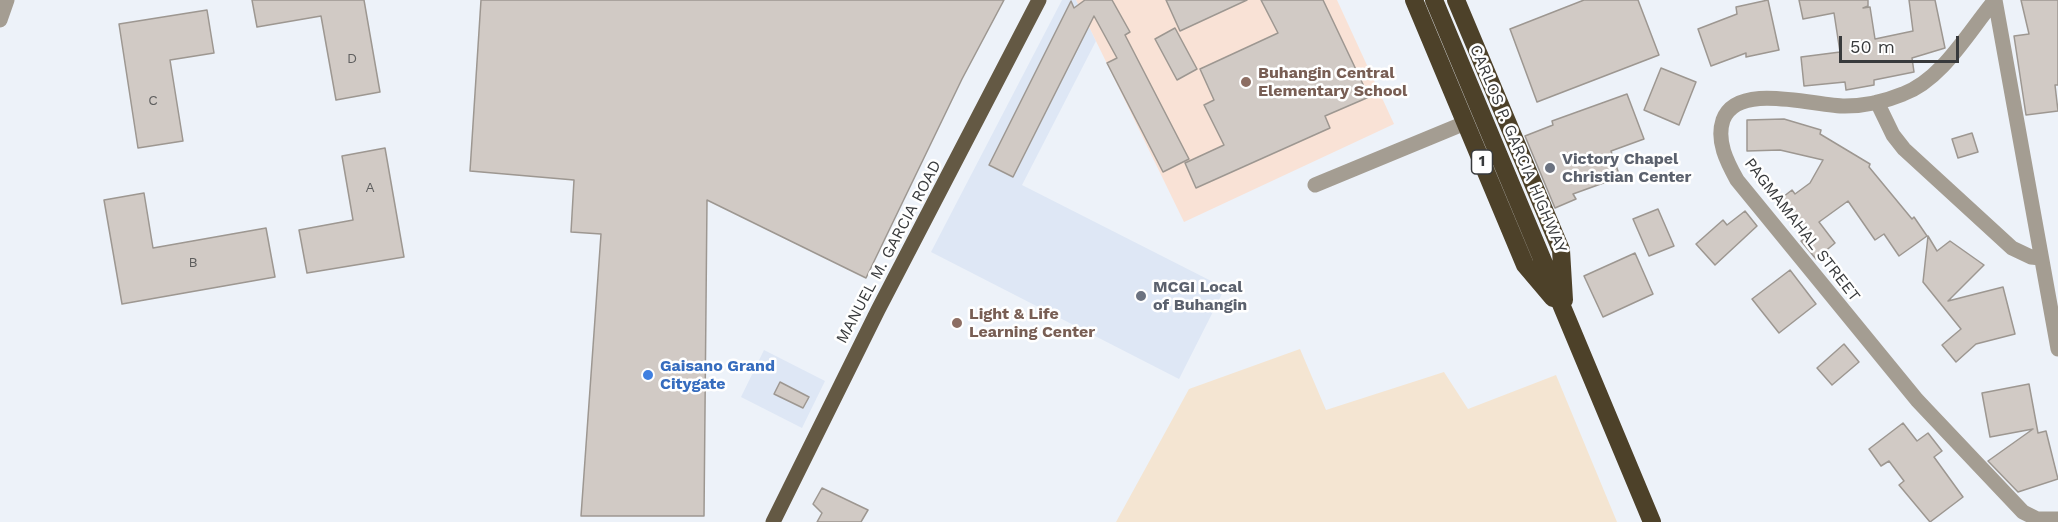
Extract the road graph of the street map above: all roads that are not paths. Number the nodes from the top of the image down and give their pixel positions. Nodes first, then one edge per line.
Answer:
1 (7, 0) edge
2 (1039, 0) edge
3 (1414, 0) edge
4 (1434, 0) edge
5 (1456, 0) edge
6 (1995, 0) edge
7 (0, 20) edge
8 (1876, 102) junction
9 (1465, 123) junction
10 (1315, 185) dead end
11 (2041, 258) junction
12 (1565, 314) junction
13 (2058, 349) edge
14 (2058, 519) edge
15 (773, 522) edge
16 (1652, 522) edge

1 - 7 street
2 - 15 main road, MANUEL M. GARCIA ROAD
3 - 9 highway, CARLOS P. GARCIA HIGHWAY / 1
4 - 12 highway, CARLOS P. GARCIA HIGHWAY / 1
5 - 12 highway, CARLOS P. GARCIA HIGHWAY / 1
6 - 8 street, PAGMAMAHAL STREET
6 - 11 street
8 - 11 street
8 - 14 street, PAGMAMAHAL STREET
9 - 10 street
9 - 12 highway, CARLOS P. GARCIA HIGHWAY / 1
11 - 13 street
12 - 16 highway, CARLOS P. GARCIA HIGHWAY / 1

